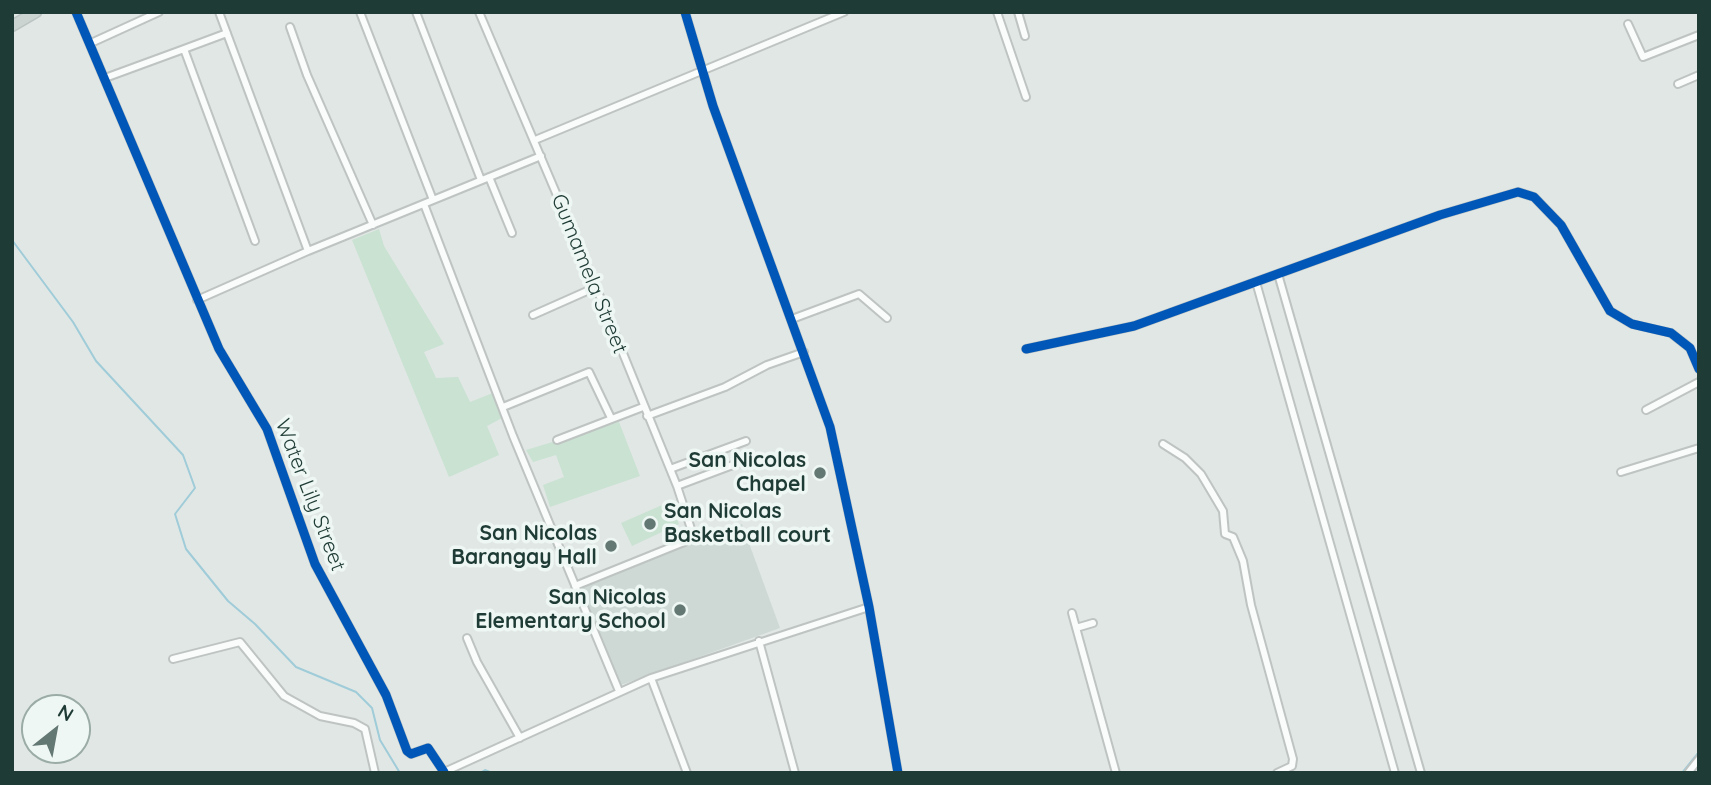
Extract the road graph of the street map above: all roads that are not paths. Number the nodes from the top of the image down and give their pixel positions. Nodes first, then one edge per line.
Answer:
1 (36, 12) edge
2 (76, 12) edge
3 (159, 12) edge
4 (219, 12) edge
5 (360, 12) edge
6 (416, 12) edge
7 (479, 12) edge
8 (685, 12) edge
9 (844, 12) edge
10 (997, 12) edge
11 (1018, 12) edge
12 (1628, 24) dead end
13 (12, 26) edge
14 (290, 27) dead end
15 (227, 33) junction
16 (1699, 35) edge
17 (1026, 36) dead end
18 (90, 43) junction
19 (184, 49) junction
20 (701, 71) junction
21 (1699, 75) edge
22 (105, 78) junction
23 (1678, 83) dead end
24 (1026, 97) dead end
25 (535, 141) junction
26 (541, 156) junction
27 (489, 177) junction
28 (481, 180) junction
29 (433, 200) junction
30 (424, 204) junction
31 (373, 225) junction
32 (512, 233) dead end
33 (255, 242) dead end
34 (308, 251) junction
35 (1278, 274) junction
36 (1256, 282) junction
37 (596, 287) junction
38 (197, 300) junction
39 (534, 315) dead end
40 (887, 318) dead end
41 (792, 319) junction
42 (1026, 349) dead end
43 (1696, 351) edge
44 (804, 352) junction
45 (1699, 369) edge
46 (1699, 382) edge
47 (503, 407) junction
48 (643, 407) junction
49 (1646, 410) dead end
50 (647, 416) junction
51 (611, 418) junction
52 (556, 440) dead end
53 (746, 441) dead end
54 (1163, 444) dead end
55 (1699, 448) edge
56 (746, 460) dead end
57 (670, 469) junction
58 (1621, 472) dead end
59 (677, 486) junction
60 (575, 586) junction
61 (869, 607) junction
62 (1072, 614) dead end
63 (1093, 623) dead end
64 (1076, 628) junction
65 (467, 638) dead end
66 (759, 641) junction
67 (173, 659) dead end
68 (651, 678) junction
69 (619, 691) junction
70 (520, 738) junction
71 (1699, 759) edge
72 (443, 772) edge
73 (375, 773) edge
74 (687, 773) edge
75 (795, 773) edge
76 (898, 773) edge
77 (1116, 773) edge
78 (1276, 773) edge
79 (1395, 773) edge
80 (1421, 773) edge
81 (1688, 773) edge

1 - 13 main road
2 - 18 street, Water Lily Street
3 - 18 street
4 - 15 street
5 - 29 street
6 - 28 street
7 - 25 street, Gumamela Street
8 - 20 street
9 - 20 street
10 - 24 street
11 - 17 street
12 - 16 street
14 - 31 street
15 - 19 street
15 - 34 street
18 - 22 street, Water Lily Street
19 - 22 street
19 - 33 street
20 - 25 street
20 - 41 street
21 - 23 street
22 - 38 street, Water Lily Street
25 - 26 street, Gumamela Street
26 - 27 street
26 - 37 street, Gumamela Street
27 - 28 street
27 - 32 street
28 - 29 street
29 - 30 street
30 - 31 street
30 - 47 street
31 - 34 street
34 - 38 street
35 - 36 street
35 - 43 street
35 - 80 street
36 - 42 street
36 - 79 street
37 - 39 street
37 - 48 street, Gumamela Street
38 - 72 street, Water Lily Street
40 - 41 street
41 - 44 street
43 - 45 street
44 - 50 street
44 - 61 street
46 - 49 street
47 - 51 street
47 - 60 street
48 - 50 street, Gumamela Street
48 - 51 street
50 - 57 street, Gumamela Street
51 - 52 street
53 - 57 street
54 - 78 street
55 - 58 street
56 - 59 street
57 - 59 street, Gumamela Street
59 - 60 street, Gumamela Street
60 - 69 street
61 - 66 street
61 - 76 street
62 - 64 street
63 - 64 street
64 - 77 street
65 - 70 street
66 - 68 street
66 - 75 street
67 - 73 street
68 - 69 street
68 - 74 street
69 - 70 street
70 - 72 street
71 - 81 street

